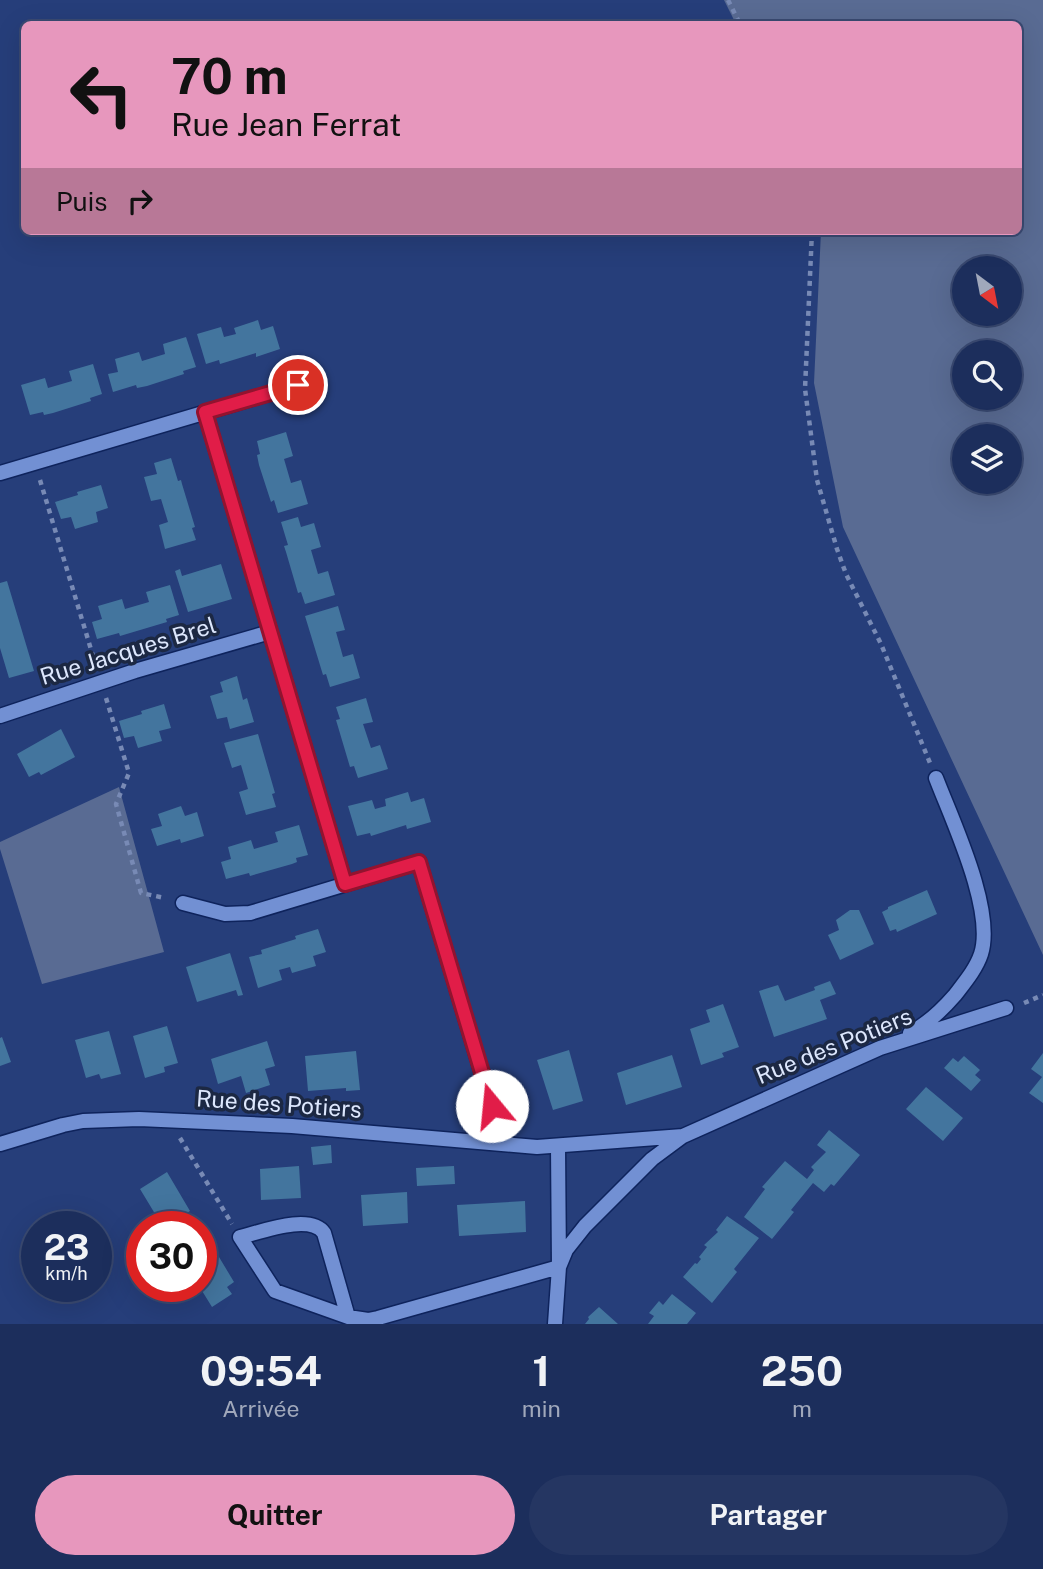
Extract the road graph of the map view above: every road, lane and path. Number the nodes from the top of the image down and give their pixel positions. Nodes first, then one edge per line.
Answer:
1 (728, 0) edge
2 (738, 21) edge
3 (812, 235) edge
4 (298, 385) dead end
5 (205, 412) junction
6 (0, 473) edge
7 (270, 632) junction
8 (0, 716) edge
9 (936, 778) joint
10 (345, 884) junction
11 (183, 902) dead end
12 (1006, 1008) dead end
13 (880, 1048) junction
14 (169, 1119) junction
15 (683, 1136) junction
16 (0, 1144) edge
17 (503, 1144) junction
18 (558, 1147) junction
19 (240, 1237) junction
20 (559, 1267) junction
21 (348, 1317) junction
22 (555, 1324) edge

1 - 2 path
3 - 9 path
4 - 5 street
5 - 6 street
5 - 7 street
7 - 8 street, Rue Jacques Brel
7 - 10 street
9 - 13 street
10 - 11 street
10 - 17 street
12 - 13 street, Rue des Potiers
13 - 15 street, Rue des Potiers
14 - 16 street, Rue des Potiers
14 - 17 street, Rue des Potiers
14 - 19 path
15 - 18 street, Rue des Potiers
15 - 20 street, Rue des Potiers
17 - 18 street, Rue des Potiers
18 - 20 street
19 - 21 street
19 - 21 street
20 - 21 street
20 - 22 street

